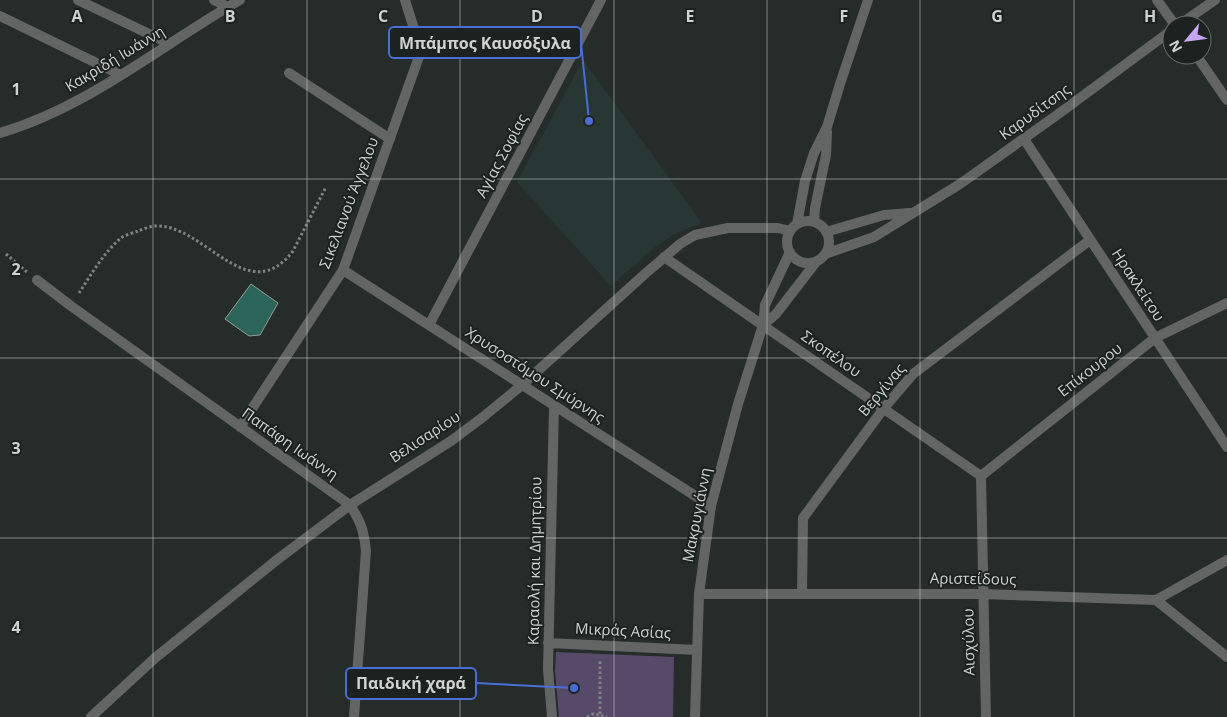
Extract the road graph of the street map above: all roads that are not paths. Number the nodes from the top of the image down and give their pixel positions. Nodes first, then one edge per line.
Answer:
1 (78, 0) edge
2 (214, 0) edge
3 (240, 0) edge
4 (405, 0) edge
5 (601, 0) edge
6 (868, 0) edge
7 (1157, 0) edge
8 (1215, 0) edge
9 (228, 7) junction
10 (1168, 15) edge
11 (1193, 15) edge
12 (0, 16) edge
13 (1162, 37) edge
14 (170, 44) junction
15 (1203, 65) edge
16 (289, 73) dead end
17 (121, 76) junction
18 (1227, 100) edge
19 (827, 128) junction
20 (0, 133) edge
21 (390, 139) junction
22 (1024, 139) junction
23 (911, 212) junction
24 (814, 222) junction
25 (794, 228) junction
26 (826, 232) junction
27 (1090, 240) junction
28 (790, 252) junction
29 (825, 254) junction
30 (664, 257) junction
31 (816, 262) junction
32 (343, 270) junction
33 (37, 280) road end
34 (1227, 303) edge
35 (429, 325) junction
36 (763, 325) junction
37 (1155, 338) junction
38 (522, 385) junction
39 (554, 406) junction
40 (884, 408) junction
41 (240, 427) junction
42 (1227, 447) edge
43 (981, 476) junction
44 (350, 505) junction
45 (711, 506) junction
46 (1227, 560) edge
47 (699, 594) junction
48 (802, 594) junction
49 (983, 594) junction
50 (1156, 600) junction
51 (548, 643) junction
52 (697, 650) junction
53 (1227, 656) edge
54 (91, 717) edge
55 (354, 717) edge
56 (552, 717) edge
57 (695, 717) edge
58 (986, 717) edge

1 - 14 street
2 - 9 street
3 - 9 street, Κακριδή Ιωάννη
4 - 21 street, Σικελιανού Άγγελου
5 - 35 street, Αγίας Σοφίας
6 - 19 street, Μακρυγιάννη
7 - 10 street
8 - 11 street
9 - 14 street, Κακριδή Ιωάννη
12 - 17 street
13 - 22 street, Καρυδίτσης
14 - 17 street, Κακριδή Ιωάννη
15 - 18 street
16 - 21 street
17 - 20 street, Κακριδή Ιωάννη
19 - 24 street, Μακρυγιάννη
19 - 25 street, Μακρυγιάννη
21 - 32 street, Σικελιανού Άγγελου
22 - 23 street, Καρυδίτσης
22 - 27 street, Ηρακλείτου
23 - 26 street, Καρυδίτσης
23 - 29 street, Καρυδίτσης
24 - 25 street
24 - 26 street
25 - 28 street, Μακρυγιάννη
25 - 30 street, Βελισαρίου
26 - 29 street
27 - 37 street, Ηρακλείτου
27 - 40 street, Βεργίνας
28 - 31 street
28 - 36 street, Μακρυγιάννη
29 - 31 street, Μακρυγιάννη
30 - 36 street, Σκοπέλου
30 - 38 street, Βελισαρίου
31 - 36 street, Μακρυγιάννη
32 - 35 street, Χρυσοστόμου Σμύρνης
32 - 41 street, Σικελιανού Άγγελου
33 - 41 street, Παπάφη Ιωάννη
34 - 37 street, Επίκουρου
35 - 38 street, Χρυσοστόμου Σμύρνης
36 - 40 street, Σκοπέλου
36 - 45 street, Μακρυγιάννη
37 - 42 street, Ηρακλείτου
37 - 43 street, Επίκουρου
38 - 39 street, Χρυσοστόμου Σμύρνης
38 - 44 street, Βελισαρίου
39 - 45 street, Χρυσοστόμου Σμύρνης
39 - 51 street, Καραολή και Δημητρίου
40 - 43 street, Σκοπέλου
40 - 48 street, Βεργίνας
41 - 44 street, Παπάφη Ιωάννη
43 - 49 street, Αισχύλου
44 - 54 street, Βελισαρίου
44 - 55 street, Παπάφη Ιωάννη
45 - 47 street, Μακρυγιάννη
46 - 50 street
47 - 48 street, Αριστείδους
47 - 52 street, Μακρυγιάννη
48 - 49 street, Αριστείδους
49 - 50 street, Αριστείδους
49 - 58 street, Αισχύλου
50 - 53 street
51 - 52 street, Μικράς Ασίας
51 - 56 street, Καραολή και Δημητρίου
52 - 57 street, Μακρυγιάννη

